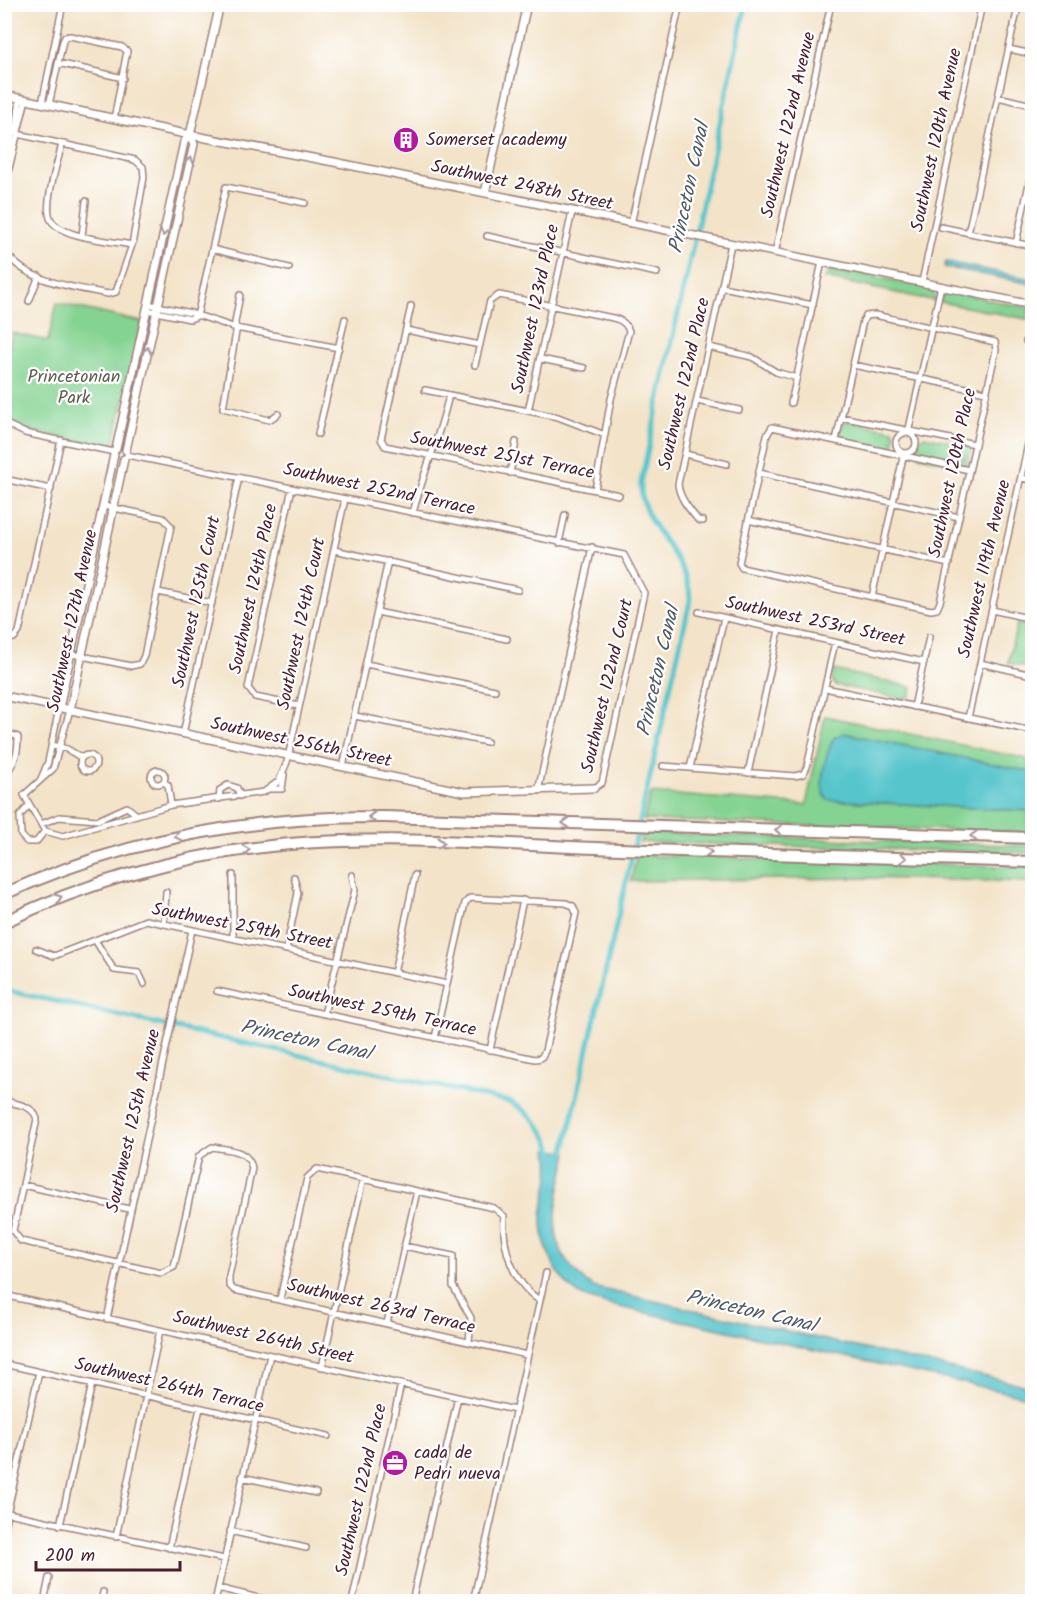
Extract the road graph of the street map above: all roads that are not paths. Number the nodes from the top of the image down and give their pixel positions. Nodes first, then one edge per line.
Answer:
1 (63, 4) edge
2 (220, 4) edge
3 (527, 4) edge
4 (680, 4) edge
5 (831, 4) edge
6 (982, 4) edge
7 (1019, 4) edge
8 (1009, 49) junction
9 (1032, 54) edge
10 (58, 63) junction
11 (123, 78) junction
12 (4, 95) edge
13 (998, 97) junction
14 (23, 99) junction
15 (45, 104) junction
16 (1032, 105) edge
17 (114, 118) junction
18 (4, 131) edge
19 (16, 133) junction
20 (190, 135) junction
21 (62, 144) junction
22 (1032, 170) edge
23 (4, 189) edge
24 (485, 193) junction
25 (1030, 195) edge
26 (86, 201) dead end
27 (305, 203) dead end
28 (572, 212) junction
29 (631, 224) junction
30 (941, 227) dead end
31 (968, 233) junction
32 (82, 236) junction
33 (487, 236) dead end
34 (1016, 243) junction
35 (731, 244) junction
36 (132, 245) junction
37 (1032, 246) edge
38 (4, 248) edge
39 (212, 249) junction
40 (563, 252) junction
41 (775, 253) junction
42 (7, 261) edge
43 (822, 262) junction
44 (289, 268) dead end
45 (657, 273) dead end
46 (39, 276) junction
47 (922, 282) junction
48 (941, 286) junction
49 (722, 287) junction
50 (240, 295) dead end
51 (29, 301) dead end
52 (550, 305) junction
53 (813, 305) junction
54 (1032, 305) edge
55 (411, 306) dead end
56 (152, 308) junction
57 (196, 316) junction
58 (345, 319) dead end
59 (932, 327) junction
60 (236, 328) junction
61 (406, 330) junction
62 (480, 345) junction
63 (709, 347) junction
64 (339, 348) junction
65 (541, 358) junction
66 (853, 365) junction
67 (475, 366) dead end
68 (584, 368) dead end
69 (797, 378) junction
70 (132, 379) junction
71 (920, 379) junction
72 (141, 380) junction
73 (424, 390) dead end
74 (987, 392) junction
75 (449, 395) junction
76 (697, 401) junction
77 (791, 403) dead end
78 (740, 410) dead end
79 (528, 411) junction
80 (278, 414) dead end
81 (842, 417) junction
82 (4, 423) edge
83 (1032, 426) edge
84 (908, 432) junction
85 (318, 434) dead end
86 (605, 435) junction
87 (61, 440) junction
88 (836, 440) junction
89 (516, 442) dead end
90 (975, 444) junction
91 (115, 452) junction
92 (126, 454) junction
93 (685, 454) junction
94 (904, 454) junction
95 (431, 456) junction
96 (727, 464) dead end
97 (969, 470) junction
98 (510, 473) junction
99 (759, 473) junction
100 (239, 477) junction
101 (1021, 478) junction
102 (4, 479) edge
103 (1032, 480) edge
104 (292, 488) junction
105 (51, 489) junction
106 (595, 490) junction
107 (618, 495) dead end
108 (345, 499) junction
109 (893, 502) junction
110 (104, 506) junction
111 (113, 508) junction
112 (413, 513) junction
113 (565, 515) dead end
114 (959, 517) junction
115 (748, 520) junction
116 (703, 521) dead end
117 (559, 543) junction
118 (592, 547) junction
119 (883, 549) junction
120 (334, 550) junction
121 (624, 555) joint
122 (388, 561) junction
123 (949, 564) junction
124 (518, 590) dead end
125 (158, 592) junction
126 (872, 597) junction
127 (212, 603) junction
128 (992, 610) junction
129 (377, 612) junction
130 (699, 612) dead end
131 (724, 618) junction
132 (1032, 620) edge
133 (779, 630) junction
134 (929, 637) dead end
135 (507, 639) dead end
136 (4, 640) edge
137 (835, 642) junction
138 (72, 654) junction
139 (81, 656) junction
140 (924, 662) junction
141 (980, 663) junction
142 (366, 664) junction
143 (1032, 675) edge
144 (825, 688) junction
145 (495, 690) dead end
146 (4, 696) edge
147 (300, 706) junction
148 (914, 707) junction
149 (60, 708) junction
150 (70, 710) junction
151 (355, 716) junction
152 (968, 718) junction
153 (1032, 731) edge
154 (4, 732) edge
155 (183, 734) junction
156 (487, 742) dead end
157 (52, 745) junction
158 (61, 747) junction
159 (289, 756) junction
160 (82, 758) dead end
161 (663, 766) dead end
162 (343, 767) junction
163 (690, 768) junction
164 (748, 772) junction
165 (4, 775) edge
166 (164, 782) dead end
167 (39, 783) junction
168 (594, 788) joint
169 (538, 791) junction
170 (240, 796) junction
171 (219, 799) junction
172 (29, 805) junction
173 (171, 806) junction
174 (137, 815) junction
175 (41, 824) junction
176 (45, 831) junction
177 (1032, 838) edge
178 (1032, 862) edge
179 (415, 874) dead end
180 (233, 875) dead end
181 (352, 875) dead end
182 (294, 877) dead end
183 (166, 892) dead end
184 (4, 894) edge
185 (523, 900) junction
186 (4, 922) edge
187 (164, 924) junction
188 (192, 930) junction
189 (233, 938) junction
190 (95, 940) junction
191 (36, 949) dead end
192 (286, 950) junction
193 (337, 960) junction
194 (394, 973) junction
195 (144, 984) dead end
196 (447, 984) junction
197 (217, 991) dead end
198 (324, 1014) junction
199 (435, 1038) junction
200 (490, 1050) junction
201 (4, 1101) edge
202 (363, 1179) junction
203 (23, 1185) junction
204 (417, 1191) junction
205 (129, 1209) junction
206 (404, 1246) junction
207 (118, 1263) junction
208 (546, 1273) dead end
209 (4, 1295) edge
210 (280, 1299) junction
211 (539, 1300) junction
212 (334, 1311) junction
213 (107, 1319) junction
214 (387, 1323) junction
215 (160, 1330) junction
216 (469, 1342) junction
217 (270, 1355) junction
218 (527, 1355) junction
219 (4, 1364) edge
220 (322, 1367) junction
221 (39, 1372) junction
222 (92, 1384) junction
223 (401, 1384) junction
224 (146, 1396) junction
225 (458, 1397) junction
226 (200, 1408) junction
227 (515, 1410) junction
228 (255, 1421) junction
229 (328, 1436) dead end
230 (242, 1477) junction
231 (316, 1492) dead end
232 (8, 1514) junction
233 (60, 1525) junction
234 (4, 1527) edge
235 (230, 1531) junction
236 (116, 1537) junction
237 (169, 1548) junction
238 (306, 1548) dead end
239 (224, 1560) junction
240 (49, 1578) dead end
241 (218, 1588) junction
242 (103, 1592) dead end
243 (44, 1602) edge
244 (101, 1602) edge
245 (215, 1602) edge
246 (275, 1602) edge
247 (352, 1602) edge
248 (412, 1602) edge
249 (473, 1602) edge

1 - 15 street
2 - 20 street, Southwest 127th Avenue
3 - 24 street
4 - 29 street
5 - 41 street, Southwest 122nd Avenue
6 - 47 street, Southwest 120th Avenue
7 - 8 street
8 - 9 street
8 - 13 street
10 - 11 street
10 - 11 street
10 - 15 street
11 - 17 street
12 - 14 street, Southwest 248th Street
13 - 16 street
13 - 31 street
14 - 15 street, Southwest 248th Street
14 - 19 street
15 - 17 street, Southwest 248th Street
17 - 20 street, Southwest 248th Street
18 - 19 street
19 - 21 street
19 - 23 street
20 - 24 street, Southwest 248th Street
20 - 56 street, Southwest 127th Avenue
21 - 32 street
21 - 36 street
22 - 25 street
24 - 28 street, Southwest 248th Street
25 - 34 street
26 - 32 street
27 - 39 street
28 - 29 street, Southwest 248th Street
28 - 40 street, Southwest 123rd Place
29 - 35 street, Southwest 248th Street
30 - 31 street
31 - 34 street
32 - 36 street
33 - 40 street
34 - 37 street
35 - 41 street, Southwest 248th Street
35 - 49 street, Southwest 122nd Place
36 - 46 street
38 - 42 street
39 - 44 street
39 - 57 street
40 - 45 street
40 - 52 street, Southwest 123rd Place
41 - 43 street, Southwest 248th Street
42 - 46 street
43 - 47 street, Southwest 248th Street
43 - 53 street
46 - 51 street
47 - 48 street, Southwest 248th Street
48 - 54 street, Southwest 248th Street
48 - 59 street
49 - 53 street
49 - 63 street, Southwest 122nd Place
50 - 60 street
52 - 62 street
52 - 65 street, Southwest 123rd Place
52 - 86 street
53 - 69 street
55 - 61 street
56 - 57 street
56 - 70 street, Southwest 127th Avenue
72 -> 56 street, Southwest 127th Avenue
57 - 60 street
58 - 64 street
59 - 66 street
59 - 71 street
59 - 74 street, Southwest 120th Place
60 - 64 street
60 - 80 street
61 - 62 street
61 - 95 street, Southwest 251st Terrace
62 - 67 street
63 - 69 street
63 - 76 street, Southwest 122nd Place
64 - 85 street
65 - 68 street
65 - 79 street, Southwest 123rd Place
66 - 71 street
66 - 81 street
69 - 77 street
70 - 72 street
70 - 91 street, Southwest 127th Avenue
71 - 74 street
71 - 84 street
72 - 92 street, Southwest 127th Avenue
73 - 75 street
74 - 90 street, Southwest 120th Place
75 - 79 street
75 - 95 street
76 - 78 street
76 - 93 street, Southwest 122nd Place
79 - 86 street
81 - 84 street
81 - 88 street
82 - 87 street
83 - 101 street, Southwest 119th Avenue
84 - 90 street
84 - 94 street
84 - 94 street
86 - 106 street
87 - 91 street
87 - 105 street
88 - 94 street
88 - 99 street
89 - 98 street
90 - 97 street, Southwest 120th Place
91 - 92 street
91 - 92 street
91 - 110 street, Southwest 127th Avenue
92 - 100 street, Southwest 252nd Terrace
92 - 111 street, Southwest 127th Avenue
93 - 96 street
93 - 116 street, Southwest 122nd Place
94 - 97 street
94 - 109 street
95 - 98 street, Southwest 251st Terrace
95 - 112 street
97 - 114 street, Southwest 120th Place
98 - 106 street, Southwest 251st Terrace
99 - 109 street
99 - 115 street
100 - 104 street, Southwest 252nd Terrace
100 - 127 street, Southwest 125th Court
101 - 103 street
101 - 128 street, Southwest 119th Avenue
102 - 105 street
104 - 108 street, Southwest 252nd Terrace
104 - 147 street, Southwest 124th Place
105 - 136 street
106 - 107 street, Southwest 251st Terrace
108 - 112 street, Southwest 252nd Terrace
108 - 120 street, Southwest 124th Court
109 - 114 street
109 - 119 street
110 - 111 street
110 - 138 street, Southwest 127th Avenue
111 - 125 street
111 - 139 street, Southwest 127th Avenue
112 - 117 street, Southwest 252nd Terrace
113 - 117 street
114 - 123 street, Southwest 120th Place
115 - 119 street
115 - 126 street
117 - 118 street, Southwest 252nd Terrace
118 - 121 street, Southwest 252nd Terrace
118 - 169 street
119 - 123 street
119 - 126 street
120 - 122 street
120 - 147 street, Southwest 124th Court
121 - 168 street, Southwest 122nd Court
122 - 124 street
122 - 129 street
123 - 126 street, Southwest 120th Place
125 - 127 street
125 - 139 street
127 - 155 street, Southwest 125th Court
128 - 132 street
128 - 141 street, Southwest 119th Avenue
129 - 135 street
129 - 142 street
130 - 131 street, Southwest 253rd Street
131 - 133 street, Southwest 253rd Street
131 - 163 street
133 - 137 street, Southwest 253rd Street
133 - 164 street
134 - 140 street
137 - 140 street, Southwest 253rd Street
137 - 144 street
138 - 139 street
138 - 149 street, Southwest 127th Avenue
139 - 150 street, Southwest 127th Avenue
140 - 148 street
141 - 143 street
141 - 152 street, Southwest 119th Avenue
142 - 145 street
142 - 151 street
144 - 148 street
144 - 164 street
146 - 149 street, Southwest 256th Street
147 - 159 street, Southwest 124th Court
148 - 152 street
149 - 150 street, Southwest 256th Street
149 - 157 street, Southwest 127th Avenue
150 - 155 street, Southwest 256th Street
150 - 158 street, Southwest 127th Avenue
151 - 156 street
151 - 162 street
152 - 153 street
154 - 165 street
155 - 159 street, Southwest 256th Street
157 - 158 street
157 - 167 street, Southwest 127th Avenue
158 - 160 street
158 - 167 street, Southwest 127th Avenue
159 - 162 street, Southwest 256th Street
159 - 170 street, Southwest 124th Court
161 - 163 street
162 - 169 street, Southwest 256th Street
163 - 164 street
166 - 173 street
167 - 172 street, Southwest 127th Avenue
168 - 169 street, Southwest 256th Street
170 - 171 street
170 - 171 street
171 - 173 street
172 - 175 street
172 - 176 street
173 - 174 street
174 - 175 street
174 - 176 street
175 - 176 street
177 -> 184 highway
186 -> 178 highway
179 - 194 street
180 - 189 street
181 - 193 street
182 - 192 street
183 - 187 street
185 - 196 street
185 - 200 street
185 - 200 street, Southwest 259th Terrace
187 - 188 street, Southwest 259th Street
187 - 190 street, Southwest 259th Street
188 - 189 street, Southwest 259th Street
188 - 205 street, Southwest 125th Avenue
189 - 192 street, Southwest 259th Street
190 - 191 street, Southwest 259th Street
190 - 195 street
192 - 193 street, Southwest 259th Street
193 - 194 street, Southwest 259th Street
193 - 198 street
194 - 196 street, Southwest 259th Street
196 - 199 street
197 - 198 street, Southwest 259th Terrace
198 - 199 street, Southwest 259th Terrace
199 - 200 street, Southwest 259th Terrace
201 - 203 street
202 - 204 street
202 - 210 street
202 - 212 street
203 - 205 street
203 - 207 street
204 - 206 street
204 - 211 street
205 - 207 street, Southwest 125th Avenue
206 - 214 street
206 - 216 street
207 - 210 street, Southwest 263rd Terrace
207 - 213 street, Southwest 125th Avenue
208 - 211 street
209 - 213 street, Southwest 264th Street
210 - 212 street, Southwest 263rd Terrace
211 - 218 street
212 - 214 street, Southwest 263rd Terrace
212 - 220 street
213 - 215 street, Southwest 264th Street
214 - 216 street, Southwest 263rd Terrace
215 - 217 street, Southwest 264th Street
215 - 224 street
216 - 218 street, Southwest 263rd Terrace
217 - 220 street, Southwest 264th Street
217 - 228 street
218 - 227 street
219 - 221 street, Southwest 264th Terrace
220 - 223 street, Southwest 264th Street
221 - 222 street, Southwest 264th Terrace
221 - 232 street
222 - 224 street, Southwest 264th Terrace
222 - 233 street
223 - 225 street, Southwest 264th Street
223 - 247 street, Southwest 122nd Place
224 - 226 street, Southwest 264th Terrace
224 - 236 street
225 - 227 street, Southwest 264th Street
225 - 248 street
226 - 228 street, Southwest 264th Terrace
226 - 237 street
227 - 249 street
228 - 229 street, Southwest 264th Terrace
228 - 230 street
230 - 231 street
230 - 235 street
232 - 233 street
232 - 234 street
233 - 236 street
235 - 238 street
235 - 239 street
236 - 237 street
237 - 239 street
239 - 241 street
240 - 243 street
241 - 245 street
241 - 246 street
242 - 244 street

